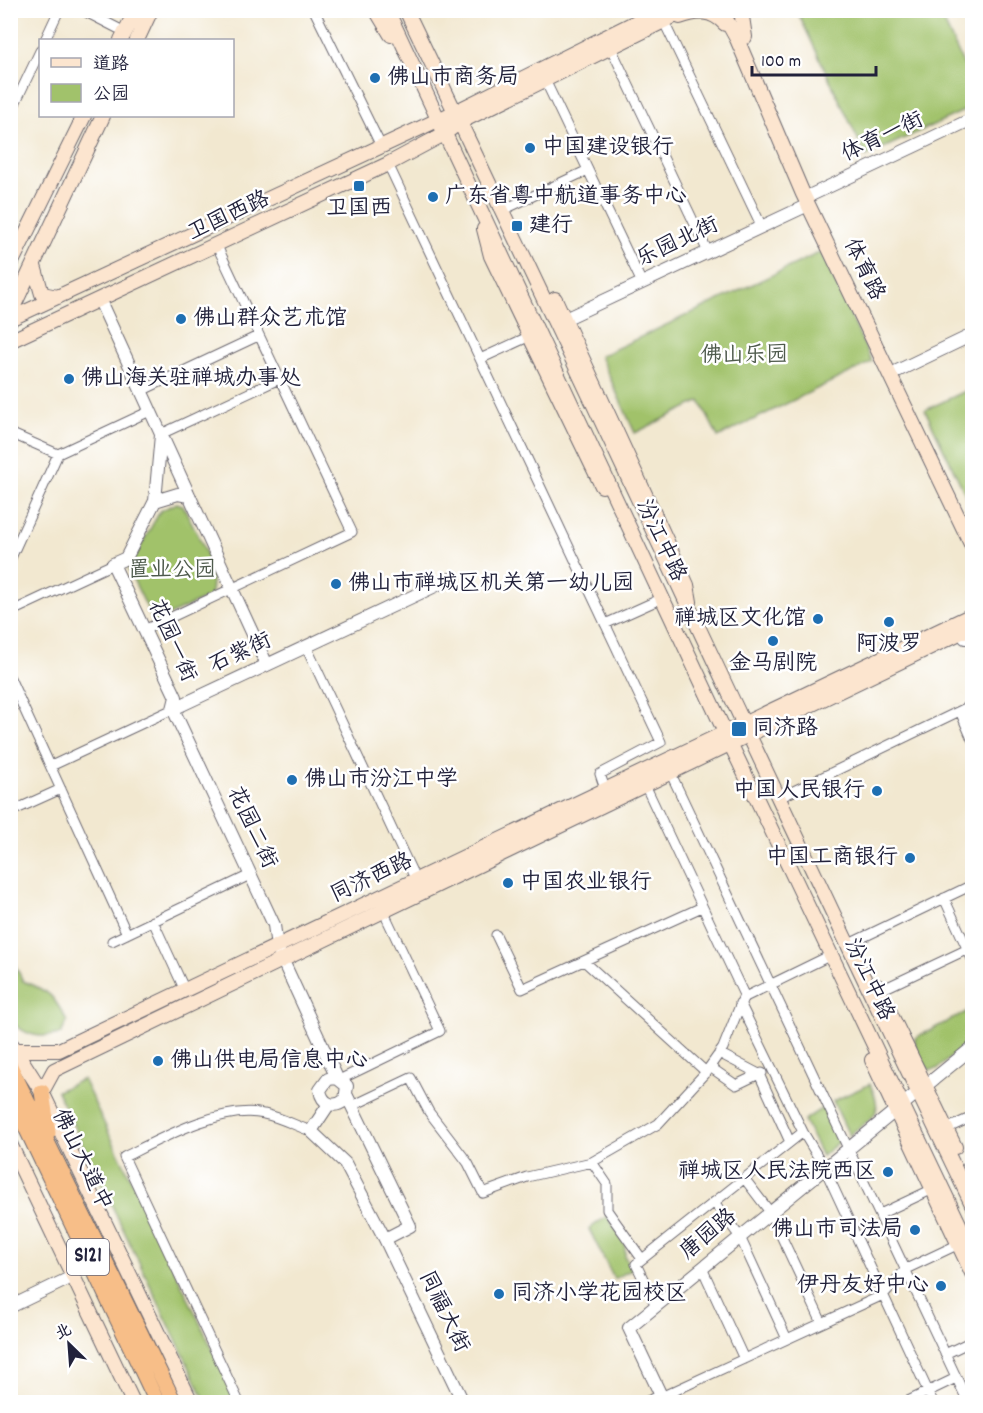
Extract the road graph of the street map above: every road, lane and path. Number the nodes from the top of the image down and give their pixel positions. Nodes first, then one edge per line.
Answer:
1 (59, 10) edge
2 (82, 10) edge
3 (136, 10) edge
4 (151, 10) edge
5 (314, 10) edge
6 (376, 10) edge
7 (387, 10) edge
8 (686, 10) edge
9 (721, 10) edge
10 (731, 10) edge
11 (741, 10) edge
12 (407, 12) edge
13 (662, 16) edge
14 (123, 36) edge
15 (45, 39) edge
16 (137, 39) edge
17 (743, 40) junction
18 (611, 48) junction
19 (39, 53) edge
20 (417, 75) junction
21 (545, 80) junction
22 (10, 114) edge
23 (84, 117) edge
24 (103, 117) edge
25 (458, 117) junction
26 (972, 119) edge
27 (437, 120) junction
28 (444, 134) junction
29 (381, 146) junction
30 (388, 164) junction
31 (588, 170) junction
32 (477, 200) junction
33 (809, 200) junction
34 (503, 210) junction
35 (762, 226) junction
36 (514, 234) junction
37 (217, 246) junction
38 (708, 252) junction
39 (10, 266) edge
40 (34, 266) junction
41 (642, 283) junction
42 (58, 297) junction
43 (100, 301) junction
44 (10, 314) edge
45 (10, 319) edge
46 (565, 319) junction
47 (972, 335) edge
48 (258, 336) junction
49 (530, 336) junction
50 (10, 341) edge
51 (480, 359) junction
52 (895, 372) junction
53 (279, 380) junction
54 (141, 391) junction
55 (150, 411) junction
56 (10, 433) edge
57 (161, 434) junction
58 (58, 454) junction
59 (177, 470) junction
60 (158, 473) junction
61 (189, 496) junction
62 (156, 501) junction
63 (972, 532) edge
64 (972, 546) edge
65 (10, 560) edge
66 (113, 564) junction
67 (450, 579) dead end
68 (232, 589) junction
69 (656, 601) junction
70 (972, 606) edge
71 (10, 612) edge
72 (972, 615) edge
73 (955, 616) junction
74 (693, 619) junction
75 (605, 624) junction
76 (677, 627) junction
77 (144, 630) junction
78 (971, 633) edge
79 (306, 646) junction
80 (267, 665) junction
81 (10, 678) edge
82 (806, 696) junction
83 (972, 705) edge
84 (173, 710) junction
85 (960, 711) junction
86 (746, 732) junction
87 (972, 739) edge
88 (728, 740) junction
89 (51, 766) junction
90 (671, 774) junction
91 (603, 783) junction
92 (625, 783) junction
93 (646, 787) junction
94 (61, 789) junction
95 (777, 799) junction
96 (10, 812) edge
97 (502, 840) junction
98 (480, 842) junction
99 (779, 844) junction
100 (462, 859) junction
101 (413, 874) junction
102 (250, 875) junction
103 (972, 885) edge
104 (944, 898) junction
105 (702, 907) junction
106 (387, 919) junction
107 (153, 921) junction
108 (127, 934) junction
109 (496, 935) dead end
110 (112, 941) dead end
111 (276, 943) junction
112 (850, 943) junction
113 (968, 949) junction
114 (825, 958) junction
115 (972, 959) edge
116 (584, 961) junction
117 (284, 964) junction
118 (182, 984) junction
119 (771, 984) junction
120 (879, 991) junction
121 (743, 1000) junction
122 (162, 1018) junction
123 (178, 1018) junction
124 (153, 1030) junction
125 (13, 1047) edge
126 (972, 1048) edge
127 (59, 1050) junction
128 (719, 1053) junction
129 (10, 1066) edge
130 (63, 1066) junction
131 (772, 1068) junction
132 (708, 1069) junction
133 (759, 1074) junction
134 (339, 1079) junction
135 (922, 1088) junction
136 (42, 1092) junction
137 (10, 1095) edge
138 (350, 1101) junction
139 (329, 1104) junction
140 (14, 1106) edge
141 (899, 1106) junction
142 (972, 1117) edge
143 (946, 1129) junction
144 (311, 1131) junction
145 (802, 1132) junction
146 (790, 1142) junction
147 (10, 1144) edge
148 (51, 1147) junction
149 (849, 1147) junction
150 (592, 1162) junction
151 (824, 1167) junction
152 (744, 1178) junction
153 (972, 1184) edge
154 (933, 1189) junction
155 (714, 1203) junction
156 (972, 1204) edge
157 (770, 1212) junction
158 (880, 1214) junction
159 (740, 1237) junction
160 (385, 1239) junction
161 (959, 1244) junction
162 (972, 1251) edge
163 (639, 1262) junction
164 (702, 1268) junction
165 (906, 1269) junction
166 (972, 1272) edge
167 (74, 1276) junction
168 (883, 1295) junction
169 (656, 1306) junction
170 (10, 1307) edge
171 (822, 1323) junction
172 (787, 1339) junction
173 (972, 1341) edge
174 (945, 1354) junction
175 (744, 1359) junction
176 (956, 1378) junction
177 (928, 1392) junction
178 (662, 1400) edge
179 (133, 1402) edge
180 (157, 1402) edge
181 (174, 1402) edge
182 (191, 1402) edge
183 (239, 1402) edge
184 (463, 1402) edge
185 (649, 1402) edge
186 (906, 1402) edge
187 (933, 1402) edge
188 (968, 1402) edge

1 - 15 street
2 - 14 street
3 - 14 main road
4 - 16 main road
5 - 29 street
6 - 20 main road
7 - 20 main road, 汾江中路
8 - 13 main road
9 - 17 main road, 体育路
10 - 17 main road
11 - 17 main road
12 - 25 main road, 汾江中路
13 - 17 main road
13 - 18 main road
13 - 25 main road
13 - 35 street
17 - 33 main road, 体育路
18 - 21 main road
18 - 38 street
19 - 22 street
20 - 27 main road, 汾江中路
21 - 25 main road
21 - 31 street
23 - 39 main road
24 - 40 main road
25 - 27 main road, 卫国西路
25 - 28 main road, 卫国西路
25 - 34 main road, 汾江中路
26 - 33 street, 体育一街
27 - 28 main road, 汾江中路
27 - 29 main road, 卫国西路
28 - 30 main road, 卫国西路
28 - 32 main road, 汾江中路
29 - 42 main road, 卫国西路
30 - 37 main road, 卫国西路
30 - 51 street
31 - 34 street
31 - 41 street
32 - 49 main road
32 - 76 main road, 汾江中路
33 - 35 street, 乐园北街
33 - 52 main road, 体育路
33 - 64 main road, 体育路
34 - 36 main road, 汾江中路
35 - 38 street, 乐园北街
36 - 46 main road
36 - 74 main road, 汾江中路
37 - 43 main road, 卫国西路
37 - 48 street
38 - 41 street, 乐园北街
40 - 42 main road
40 - 44 main road
41 - 46 street, 乐园北街
42 - 45 main road, 卫国西路
43 - 50 main road, 卫国西路
43 - 54 street
46 - 74 main road
47 - 52 street
48 - 53 street
48 - 54 street
49 - 51 street
49 - 69 main road
51 - 75 street
52 - 63 main road, 体育路
53 - 57 street
53 - 68 street
54 - 55 street
55 - 57 street
55 - 58 street
56 - 58 street
57 - 59 street
57 - 60 street
58 - 65 street
59 - 60 street
59 - 61 street
60 - 62 street
61 - 62 street
61 - 68 street
62 - 66 street
66 - 71 street
66 - 77 street, 花园一街
67 - 79 street, 石紫街
68 - 77 street
68 - 80 street
69 - 75 street
69 - 76 main road
70 - 73 main road
72 - 73 main road
72 - 82 main road
73 - 82 main road
74 - 86 main road, 汾江中路
75 - 91 street
76 - 88 main road, 汾江中路
77 - 84 street, 花园一街
78 - 86 main road
79 - 80 street, 石紫街
79 - 101 street
80 - 84 street, 石紫街
81 - 89 street
82 - 86 main road
83 - 85 street
84 - 89 street, 石紫街
84 - 102 street, 花园二街
85 - 87 street
85 - 95 street
86 - 88 main road, 同济西路
86 - 95 main road, 汾江中路
88 - 90 main road, 同济西路
88 - 92 main road, 同济西路
88 - 99 main road, 汾江中路
89 - 94 street
90 - 93 main road, 同济西路
90 - 119 street
91 - 92 main road
91 - 98 main road
92 - 97 main road, 同济西路
93 - 105 street
93 - 106 main road
93 - 117 main road, 同济西路
94 - 96 street
94 - 108 street
95 - 112 main road, 汾江中路
97 - 98 main road
97 - 100 main road, 同济西路
98 - 100 main road
98 - 101 main road
99 - 114 main road
99 - 141 main road, 汾江中路
100 - 111 main road, 同济西路
101 - 111 main road
102 - 107 street
102 - 111 street, 花园二街
103 - 104 street
104 - 112 street
104 - 113 street
105 - 116 street
105 - 121 street
106 - 117 main road
106 - 134 street
107 - 108 street
107 - 118 street
108 - 110 street
109 - 116 street
111 - 117 street, 花园二街
111 - 118 main road
111 - 127 main road, 同济西路
112 - 120 main road
112 - 135 main road, 汾江中路
113 - 115 street
113 - 120 street
114 - 119 street
114 - 141 main road
116 - 132 street
117 - 122 main road, 同济西路
117 - 123 main road
117 - 134 street
118 - 127 main road
119 - 121 street
119 - 149 street
120 - 135 main road
121 - 128 street
121 - 131 street
122 - 123 main road
122 - 124 main road
122 - 130 main road, 同济西路
123 - 124 main road
124 - 130 main road
125 - 127 main road, 同济西路
125 - 136 main road
126 - 135 street, 唐园路
128 - 132 street
128 - 133 street
129 - 148 highway, 佛山大道中 / S121
130 - 136 main road, 同济西路
131 - 133 street
131 - 145 street
132 - 133 street
132 - 150 street
133 - 146 street
134 - 138 street
134 - 139 street
135 - 141 street, 唐园路
135 - 143 main road
135 - 156 main road, 汾江中路
136 - 148 highway
136 - 182 main road
137 - 140 highway, 佛山大道中 / S121
138 - 139 street
138 - 150 street
138 - 160 street
139 - 144 street
140 - 180 highway, 佛山大道中 / S121
141 - 149 street, 唐园路
141 - 154 main road
141 - 162 main road, 汾江中路
142 - 143 street
143 - 153 main road
144 - 160 street, 同福大街
144 - 183 street
145 - 146 street
145 - 151 street
146 - 152 street
147 - 167 main road
148 - 181 highway, 佛山大道中 / S121
149 - 151 street, 唐园路
149 - 158 street
150 - 163 street
151 - 157 street, 唐园路
151 - 168 street
152 - 155 street
152 - 157 street
154 - 158 street
154 - 161 main road
155 - 159 street
155 - 163 street
157 - 159 street, 唐园路
157 - 171 street
158 - 165 street
159 - 164 street, 唐园路
159 - 172 street
160 - 184 street, 同福大街
161 - 165 street
161 - 166 main road
163 - 169 street
164 - 169 street, 唐园路
164 - 175 street
165 - 168 street
165 - 174 street
167 - 170 street
167 - 179 main road
168 - 171 street
168 - 177 street
169 - 178 street, 唐园路
171 - 172 street
172 - 175 street
173 - 174 street
174 - 176 street
175 - 178 street
176 - 177 street
176 - 188 street
177 - 186 street
177 - 187 street
178 - 185 street

